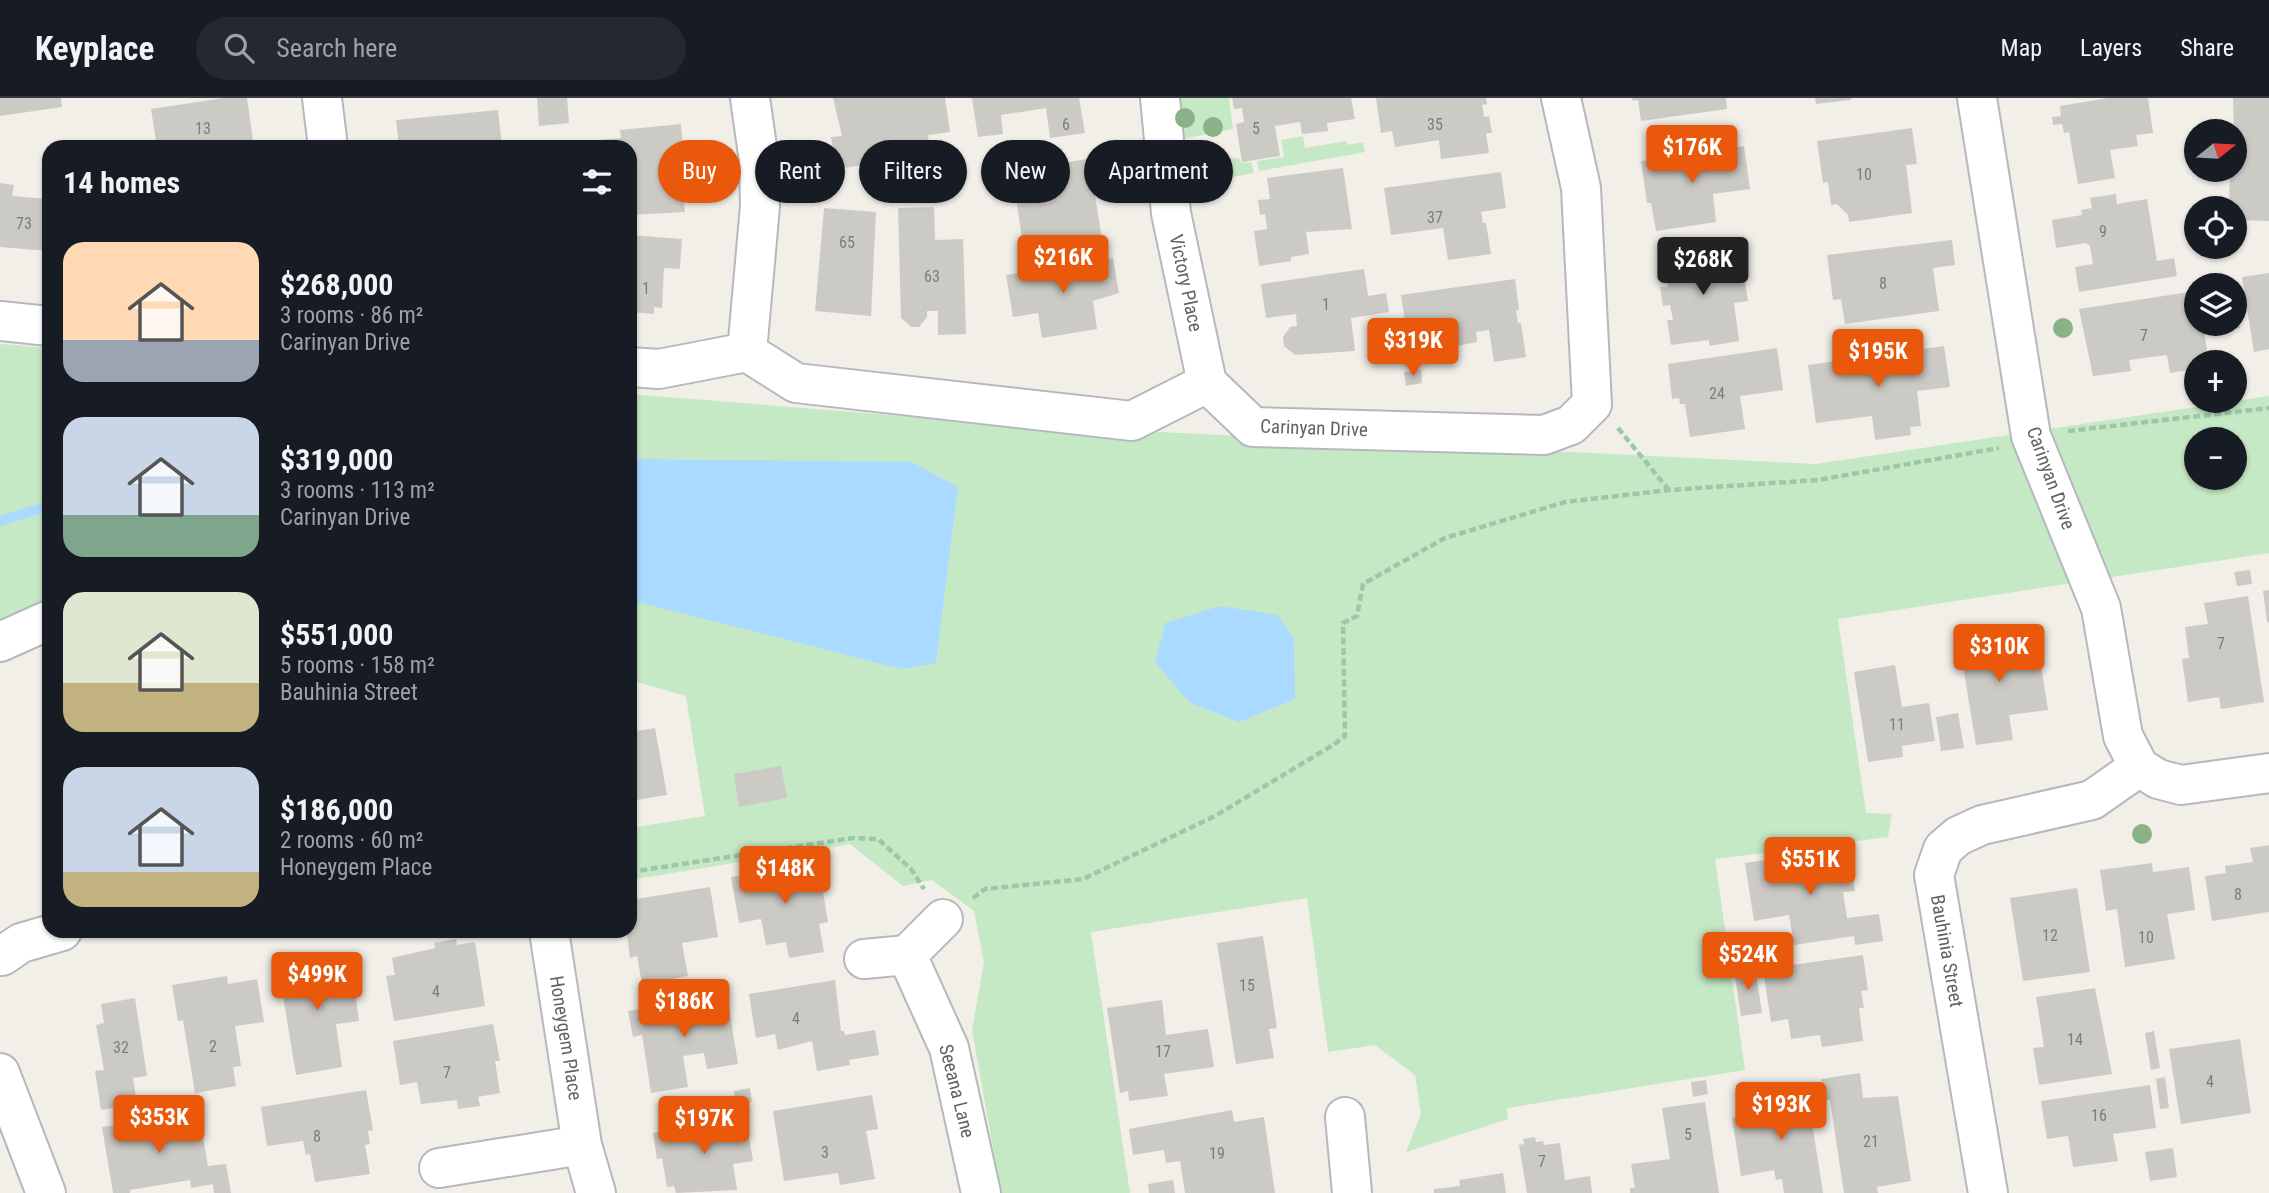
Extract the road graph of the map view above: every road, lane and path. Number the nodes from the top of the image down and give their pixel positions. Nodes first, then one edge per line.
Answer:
1 (323, 98) edge
2 (750, 98) edge
3 (1160, 98) edge
4 (1561, 98) edge
5 (1977, 98) edge
6 (327, 140) edge
7 (0, 321) edge
8 (42, 325) edge
9 (747, 352) junction
10 (637, 367) edge
11 (1207, 383) junction
12 (1592, 404) junction
13 (2269, 408) edge
14 (2031, 436) junction
15 (1669, 490) junction
16 (42, 623) edge
17 (0, 642) edge
18 (2139, 767) junction
19 (2269, 773) edge
20 (637, 871) edge
21 (943, 919) junction
22 (42, 937) edge
23 (550, 938) edge
24 (907, 955) junction
25 (1, 956) edge
26 (864, 959) dead end
27 (0, 1073) edge
28 (1345, 1118) dead end
29 (582, 1144) junction
30 (439, 1168) dead end
31 (46, 1193) edge
32 (596, 1193) edge
33 (981, 1193) edge
34 (1352, 1193) edge
35 (1988, 1193) edge

1 - 6 street
2 - 9 street
3 - 11 street, Victory Place
4 - 12 street
5 - 14 street, Carinyan Drive
7 - 8 street
9 - 10 street
9 - 11 street
11 - 12 street, Carinyan Drive
12 - 15 path
13 - 14 path
14 - 15 path
14 - 18 street, Carinyan Drive
15 - 21 path
16 - 17 street
18 - 19 street
18 - 35 street, Bauhinia Street
20 - 21 path
21 - 24 street
22 - 25 street
23 - 29 street, Honeygem Place
24 - 26 street
24 - 33 street, Seeana Lane
27 - 31 street
28 - 34 street
29 - 30 street
29 - 32 street, Honeygem Place

